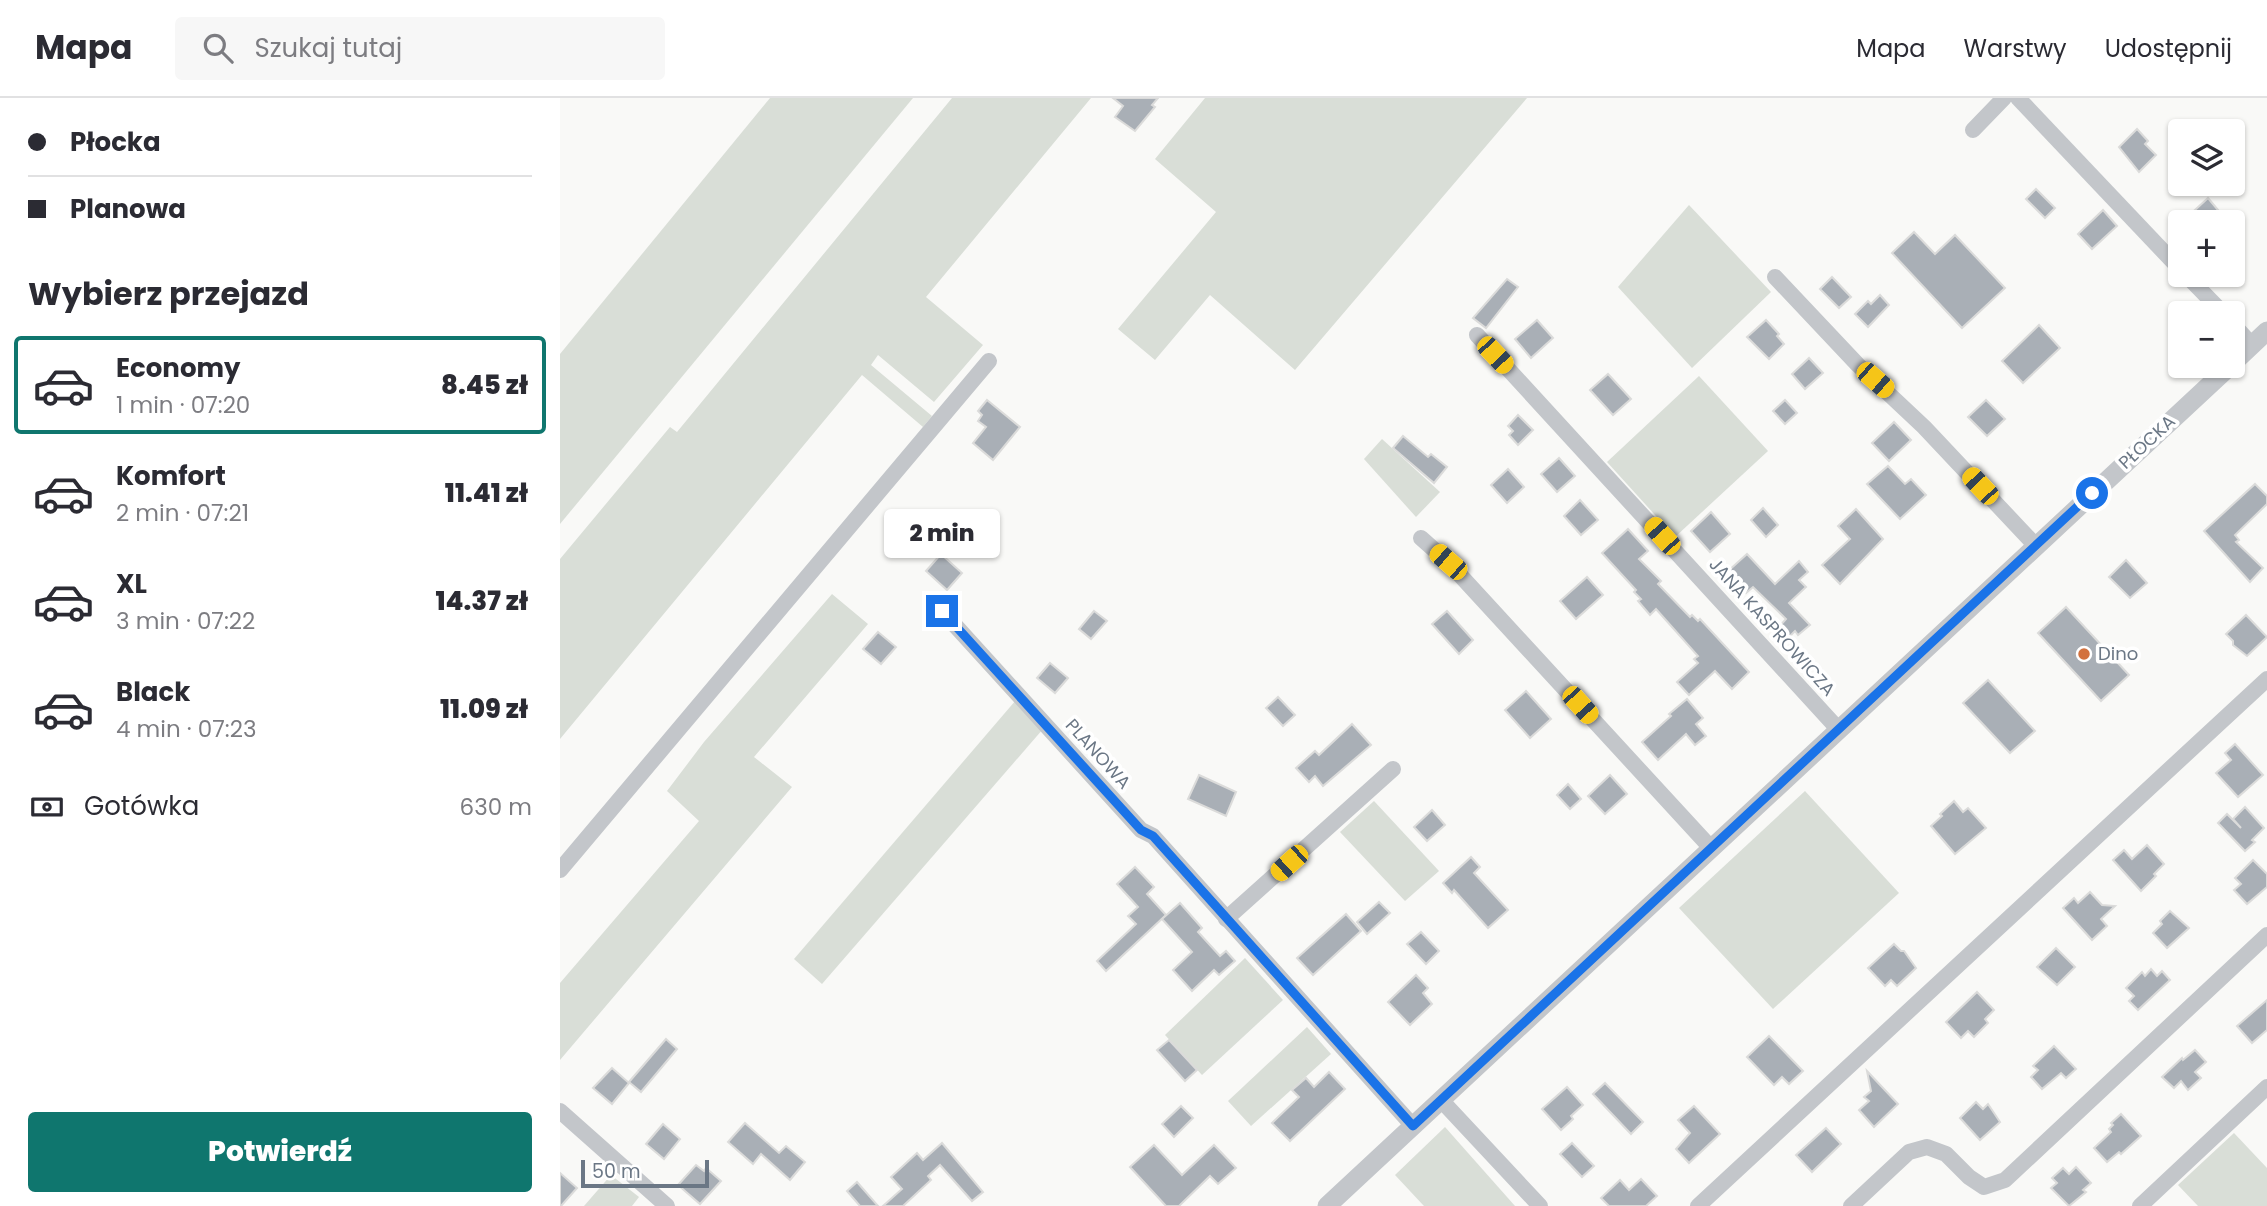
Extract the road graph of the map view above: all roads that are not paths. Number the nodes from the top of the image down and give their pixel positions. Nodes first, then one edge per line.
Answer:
1 (2004, 98) edge
2 (2018, 98) edge
3 (1973, 130) dead end
4 (2168, 256) edge
5 (1775, 277) dead end
6 (2198, 287) edge
7 (2211, 301) edge
8 (2267, 331) edge
9 (1477, 335) dead end
10 (2245, 337) edge
11 (2252, 345) junction
12 (2245, 351) edge
13 (989, 360) dead end
14 (2216, 378) edge
15 (1421, 538) dead end
16 (2036, 546) junction
17 (942, 611) dead end
18 (2267, 679) edge
19 (1839, 730) junction
20 (1393, 769) dead end
21 (1711, 848) junction
22 (560, 870) edge
23 (1227, 919) junction
24 (2267, 935) edge
25 (2267, 1087) edge
26 (1441, 1100) junction
27 (560, 1111) edge
28 (1413, 1126) junction
29 (667, 1206) edge
30 (1327, 1206) edge
31 (1540, 1206) edge
32 (1698, 1206) edge
33 (1850, 1206) edge
34 (2140, 1206) edge

1 - 3 street
2 - 4 street
5 - 16 street
6 - 7 street
8 - 11 street, PŁOCKA
9 - 19 street, JANA KASPROWICZA
10 - 11 street
11 - 12 street, PŁOCKA
13 - 22 street
14 - 16 street, PŁOCKA
15 - 21 street
16 - 19 street, PŁOCKA
17 - 23 street, PLANOWA
18 - 32 street
19 - 21 street, PŁOCKA
20 - 23 street
21 - 26 street, PŁOCKA
23 - 28 street, PLANOWA
24 - 33 street
25 - 34 street
26 - 28 street, PŁOCKA
26 - 31 street
27 - 29 street
28 - 30 street, PŁOCKA

